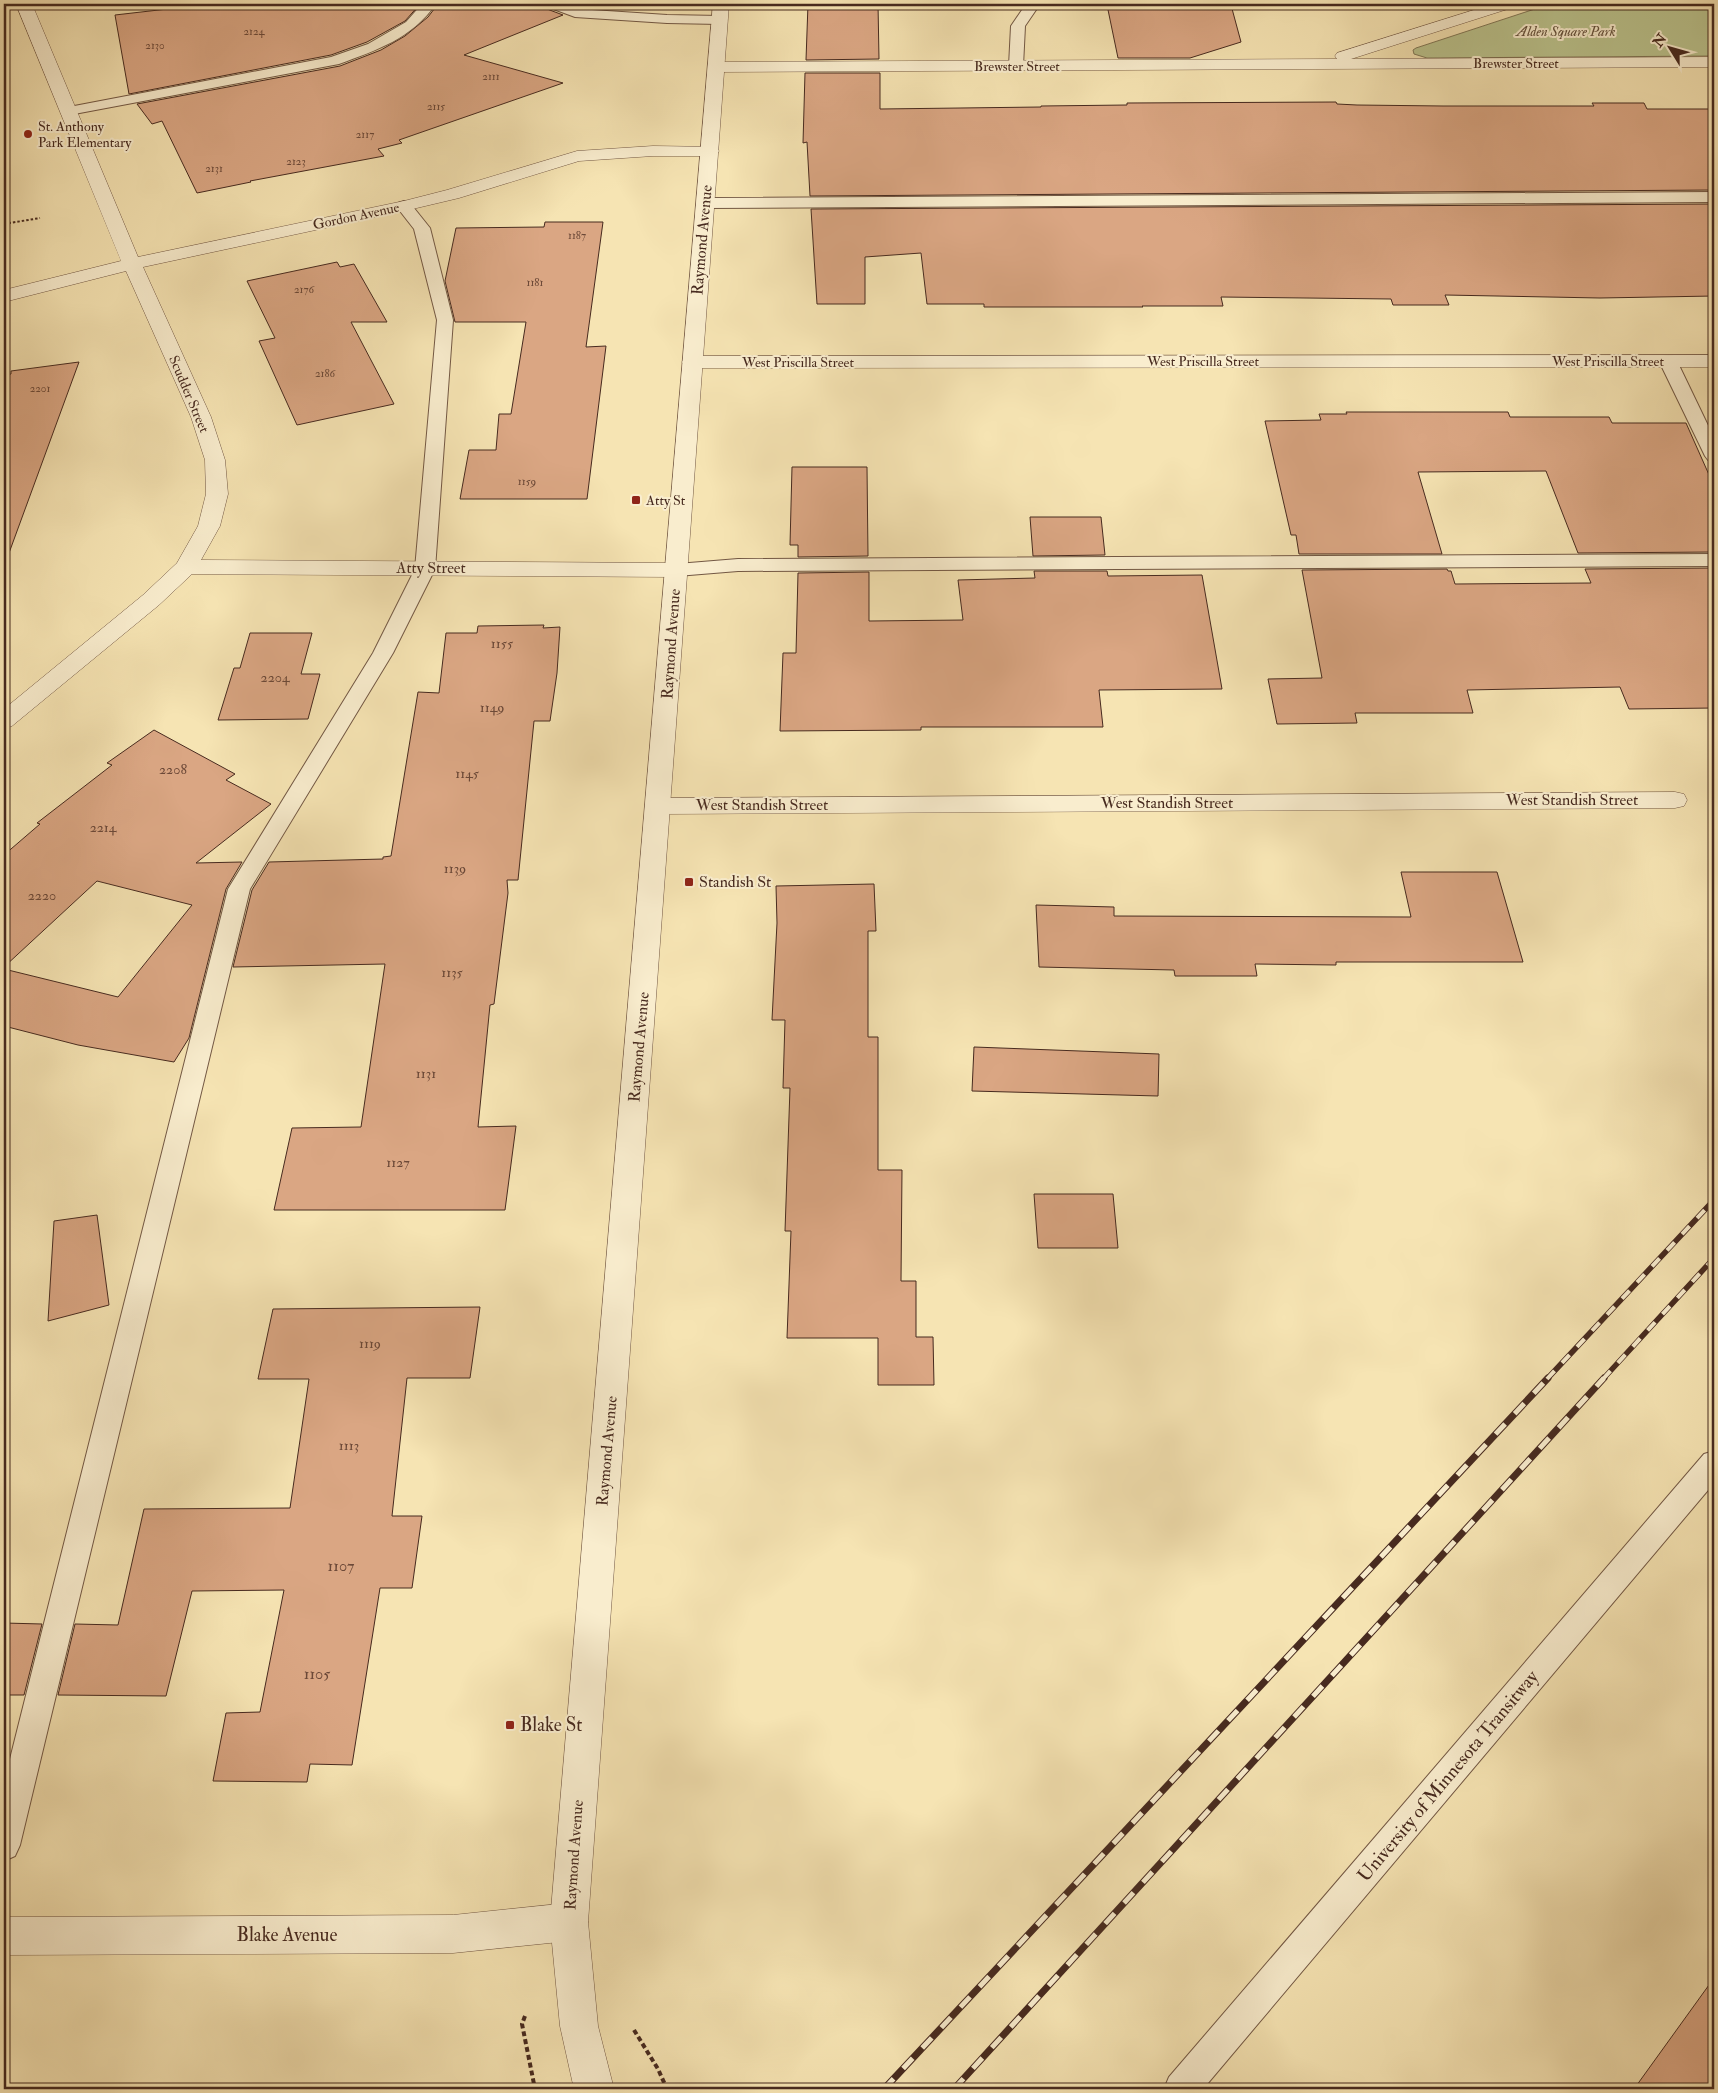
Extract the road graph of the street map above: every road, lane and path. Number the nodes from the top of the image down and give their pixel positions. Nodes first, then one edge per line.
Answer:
1 (24, 4) edge
2 (429, 4) edge
3 (553, 4) edge
4 (608, 4) edge
5 (646, 4) edge
6 (1033, 4) edge
7 (1508, 4) edge
8 (721, 12) edge
9 (617, 16) junction
10 (642, 18) junction
11 (1714, 62) edge
12 (1318, 64) junction
13 (1016, 66) junction
14 (717, 67) junction
15 (69, 112) junction
16 (710, 150) junction
17 (1714, 197) edge
18 (706, 203) junction
19 (404, 206) junction
20 (40, 218) dead end
21 (4, 224) edge
22 (132, 264) junction
23 (4, 296) edge
24 (1668, 361) junction
25 (1714, 361) edge
26 (692, 362) junction
27 (1714, 456) edge
28 (1714, 560) edge
29 (186, 567) junction
30 (425, 569) junction
31 (676, 570) junction
32 (4, 721) edge
33 (1675, 800) dead end
34 (659, 806) junction
35 (1714, 1464) edge
36 (4, 1845) edge
37 (569, 1922) junction
38 (4, 1936) edge
39 (594, 2089) edge
40 (1181, 2089) edge

1 - 15 street, Scudder Street
2 - 15 lane
3 - 9 lane
4 - 9 lane
5 - 10 lane
6 - 13 lane
7 - 12 street, Brewster Street
8 - 10 lane
8 - 14 street, Raymond Avenue
9 - 10 lane
11 - 12 street, Brewster Street
12 - 13 street, Brewster Street
13 - 14 street, Brewster Street
14 - 16 street, Raymond Avenue
15 - 22 street, Scudder Street
16 - 18 street, Raymond Avenue
16 - 19 street, Gordon Avenue
17 - 18 lane
18 - 26 street, Raymond Avenue
19 - 22 street, Gordon Avenue
19 - 30 lane
20 - 21 path
22 - 23 street, Gordon Avenue
22 - 29 street, Scudder Street
24 - 25 street, West Priscilla Street
24 - 26 street, West Priscilla Street
24 - 27 lane
26 - 31 street, Raymond Avenue
28 - 31 lane
29 - 30 street, Atty Street
29 - 32 street, Scudder Street
30 - 31 street, Atty Street
30 - 36 lane
31 - 34 street, Raymond Avenue
33 - 34 street, West Standish Street
34 - 37 street, Raymond Avenue
35 - 40 lane, University of Minnesota Transitway
37 - 38 street, Blake Avenue
37 - 39 street, Raymond Avenue

